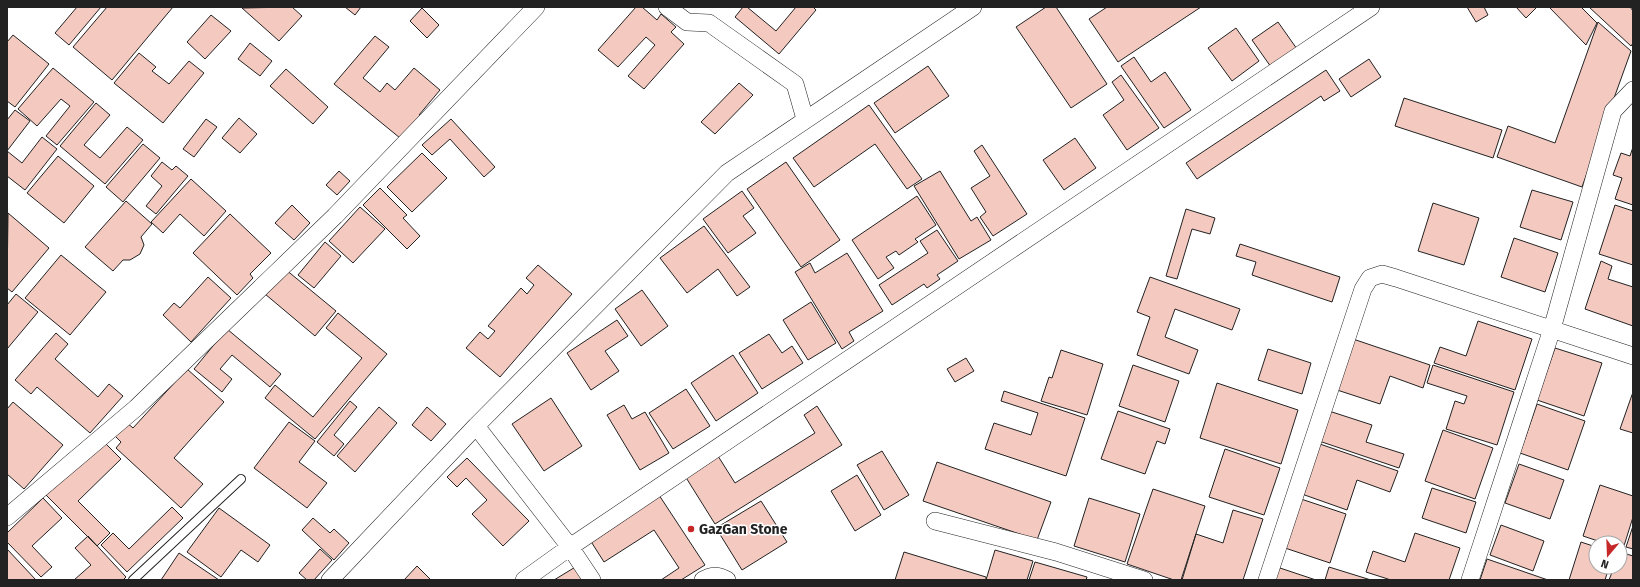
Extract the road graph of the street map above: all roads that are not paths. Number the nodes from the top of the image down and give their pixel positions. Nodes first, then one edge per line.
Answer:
1 (536, 7) edge
2 (667, 7) edge
3 (973, 7) edge
4 (1371, 7) edge
5 (1633, 90) edge
6 (805, 119) junction
7 (1552, 328) junction
8 (1633, 356) edge
9 (476, 426) junction
10 (241, 479) dead end
11 (7, 517) edge
12 (935, 521) dead end
13 (570, 547) junction
14 (133, 580) edge
15 (330, 580) edge
16 (524, 580) edge
17 (592, 580) edge
18 (703, 580) edge
19 (727, 580) edge
20 (1144, 580) edge
21 (1267, 580) edge
22 (1470, 580) edge

1 - 11 street
2 - 6 street
3 - 6 street
4 - 13 street
5 - 7 street
6 - 9 street
7 - 8 street
7 - 21 street
7 - 22 street
9 - 13 street
9 - 15 street
10 - 14 lane
12 - 20 street
13 - 16 street
13 - 17 street
18 - 19 street

